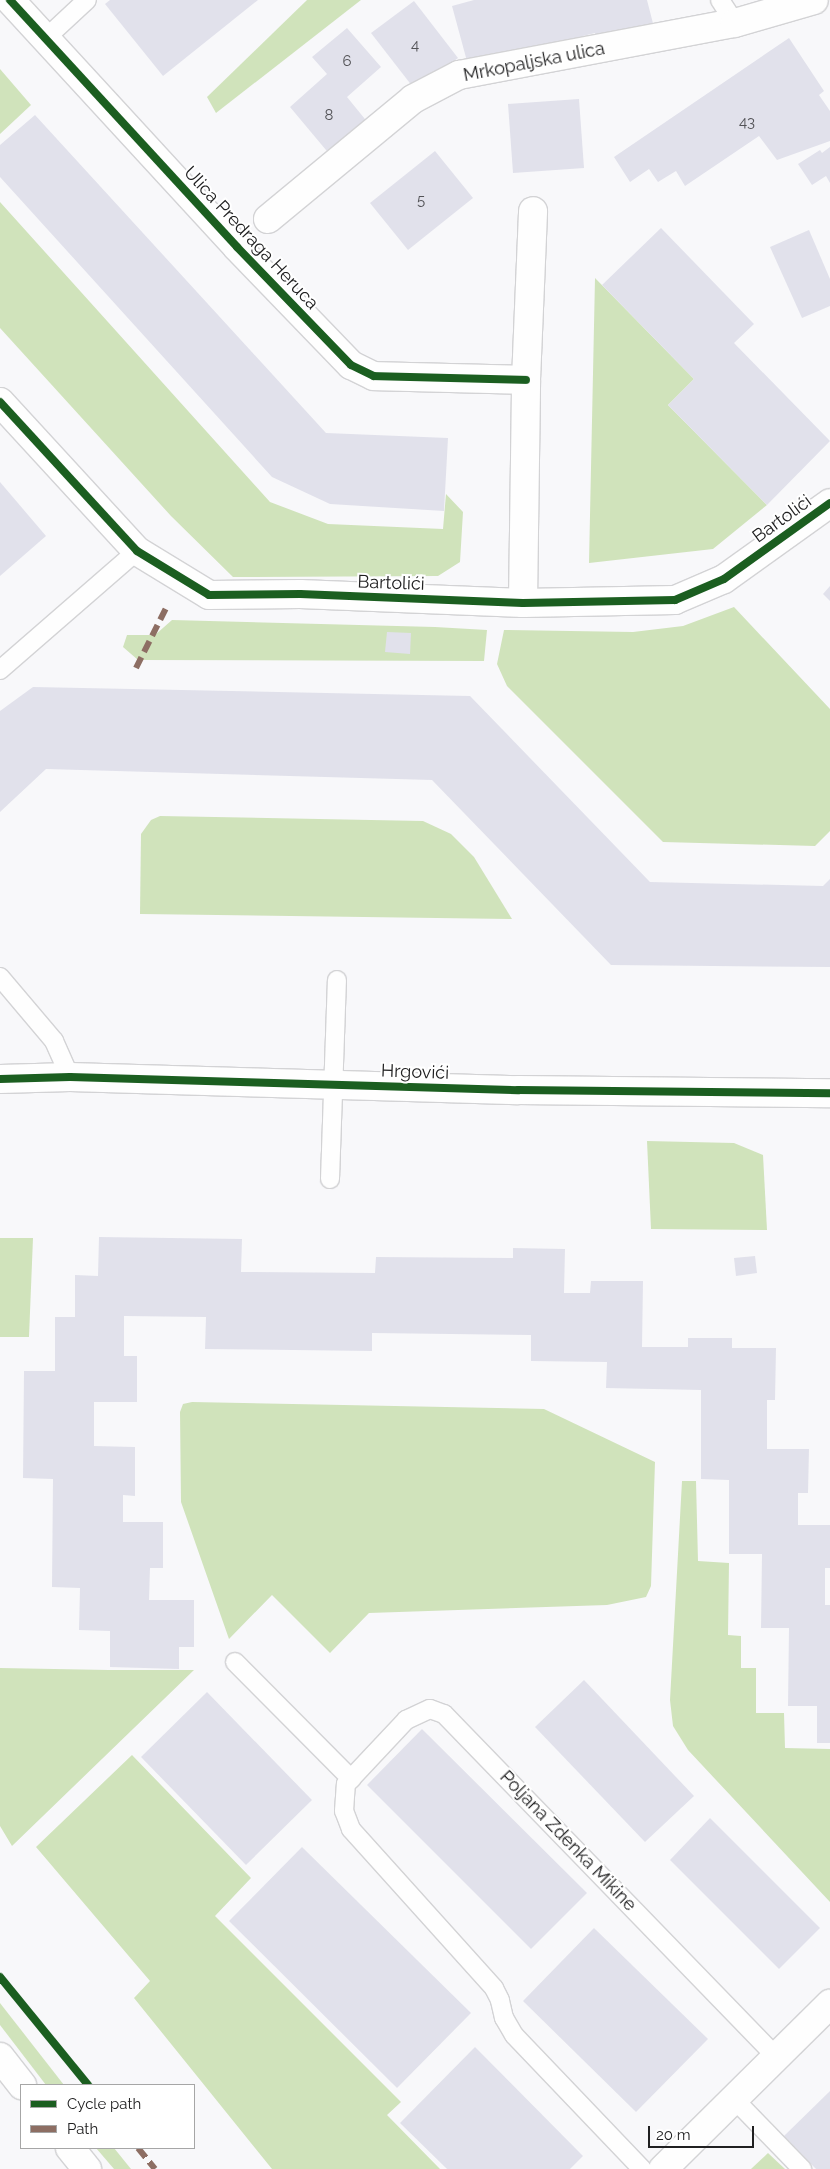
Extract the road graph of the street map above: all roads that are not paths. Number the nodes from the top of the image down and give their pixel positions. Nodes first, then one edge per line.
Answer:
1 (10, 0) edge
2 (87, 0) edge
3 (720, 0) edge
4 (814, 0) edge
5 (827, 0) edge
6 (830, 4) edge
7 (735, 23) junction
8 (45, 39) junction
9 (533, 211) dead end
10 (268, 219) dead end
11 (526, 380) junction
12 (0, 402) edge
13 (830, 502) edge
14 (137, 551) junction
15 (522, 603) junction
16 (0, 670) edge
17 (0, 976) edge
18 (337, 980) dead end
19 (70, 1077) junction
20 (0, 1079) edge
21 (334, 1084) junction
22 (830, 1093) edge
23 (330, 1179) dead end
24 (235, 1662) dead end
25 (351, 1779) junction
26 (830, 2004) edge
27 (776, 2056) junction
28 (0, 2058) edge
29 (21, 2084) edge
30 (734, 2098) junction
31 (71, 2149) edge
32 (87, 2169) edge
33 (642, 2169) edge
34 (663, 2169) edge
35 (802, 2169) edge

1 - 8 street, Ulica Predraga Heruca
2 - 8 lane
3 - 7 lane
4 - 7 street, Mrkopaljska ulica
5 - 6 street
7 - 10 street, Mrkopaljska ulica
8 - 11 street, Ulica Predraga Heruca
9 - 11 street
11 - 15 street
12 - 14 street, Bartolići
13 - 15 street, Bartolići
14 - 15 street, Bartolići
14 - 16 lane
17 - 19 lane
18 - 21 lane
19 - 20 street, Hrgovići
19 - 21 street, Hrgovići
21 - 22 street, Hrgovići
21 - 23 lane
24 - 25 lane
25 - 27 lane, Poljana Zdenka Mikine
25 - 33 lane, Poljana Zdenka Mikine
26 - 27 street
27 - 30 street
28 - 29 street
30 - 34 street
30 - 35 lane
31 - 32 street

